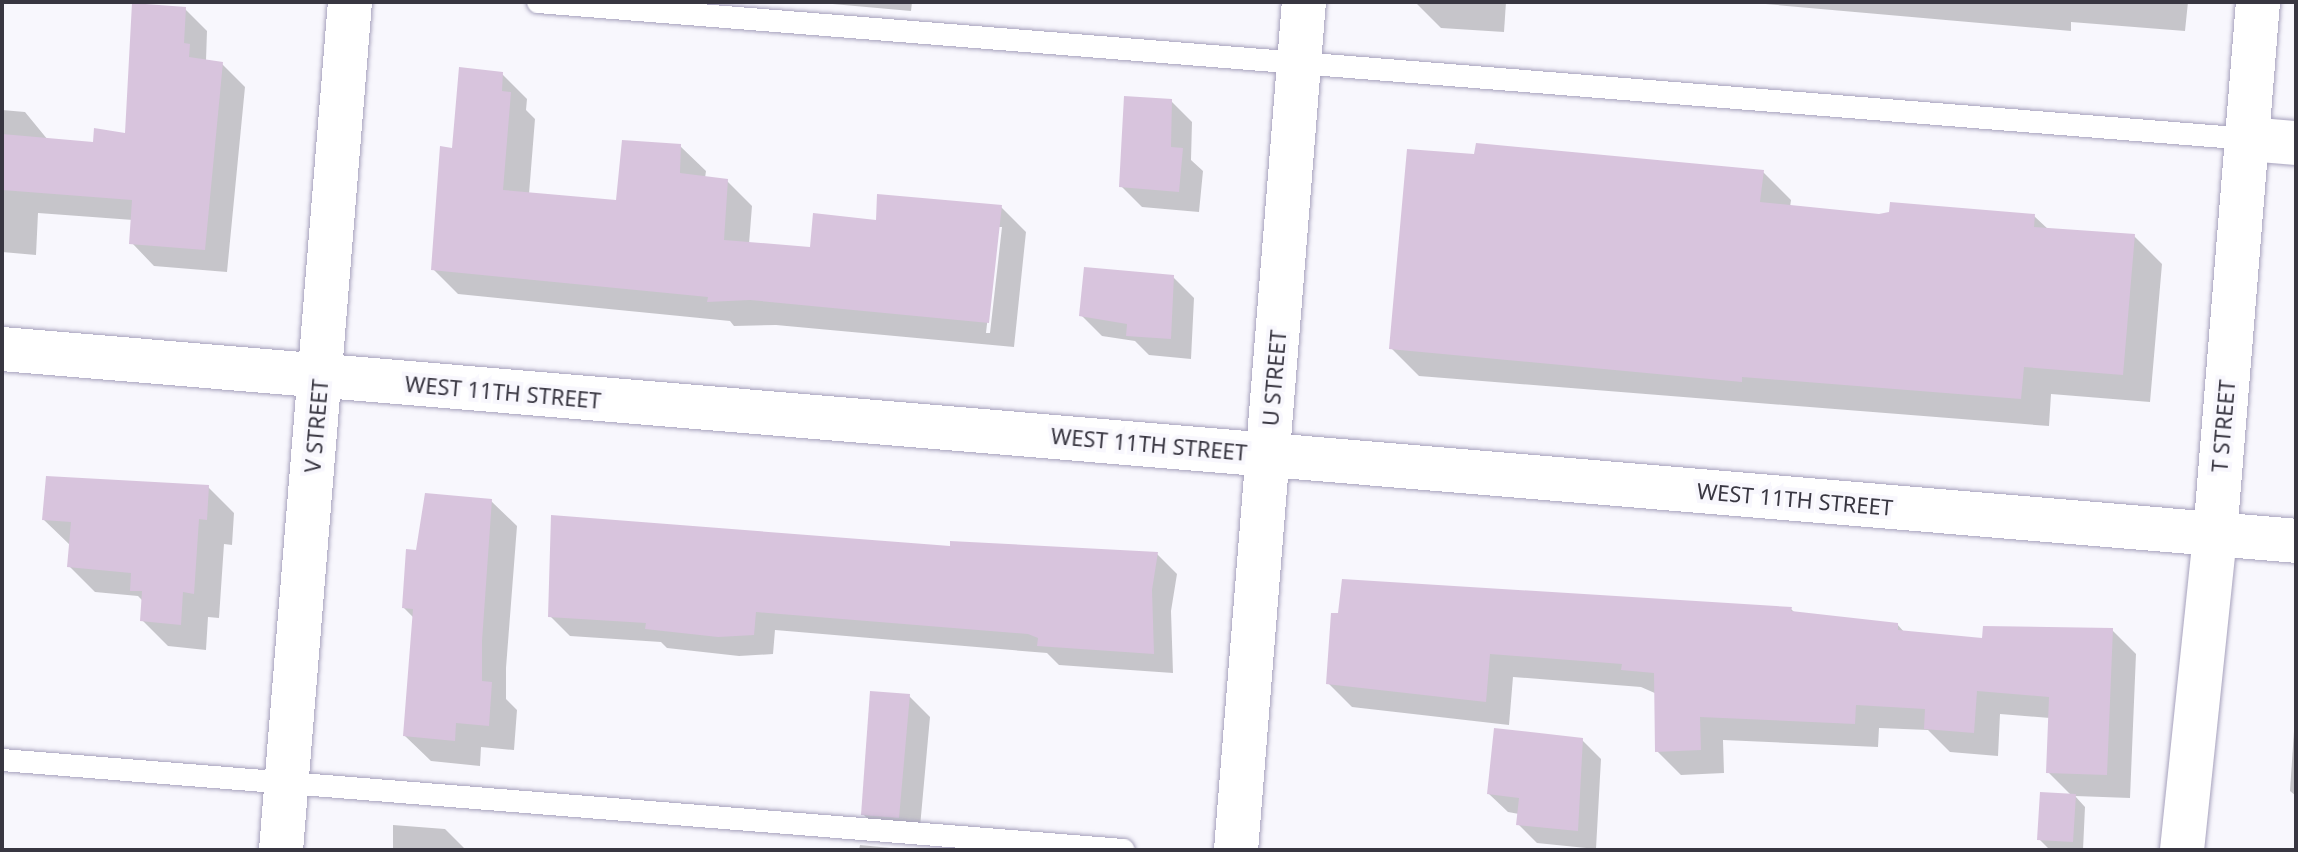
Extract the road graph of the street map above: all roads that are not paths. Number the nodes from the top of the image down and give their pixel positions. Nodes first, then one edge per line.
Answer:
1 (350, 2) edge
2 (538, 2) edge
3 (1304, 2) edge
4 (2258, 2) edge
5 (1299, 63) junction
6 (2247, 139) junction
7 (2296, 143) edge
8 (2, 349) edge
9 (320, 377) junction
10 (1268, 454) junction
11 (2215, 535) junction
12 (2296, 541) edge
13 (2, 760) edge
14 (286, 783) junction
15 (281, 850) edge
16 (1123, 850) edge
17 (1236, 850) edge
18 (2182, 850) edge

1 - 9 street, V STREET
2 - 5 lane
3 - 5 street, U STREET
4 - 6 street, T STREET
5 - 6 lane
5 - 10 street, U STREET
6 - 7 street
6 - 11 street, T STREET
8 - 9 street, WEST 11TH STREET
9 - 10 street, WEST 11TH STREET
9 - 14 street, V STREET
10 - 11 street, WEST 11TH STREET
10 - 17 street, U STREET
11 - 12 street, WEST 11TH STREET
11 - 18 street, T STREET
13 - 14 lane
14 - 15 street, V STREET
14 - 16 lane

